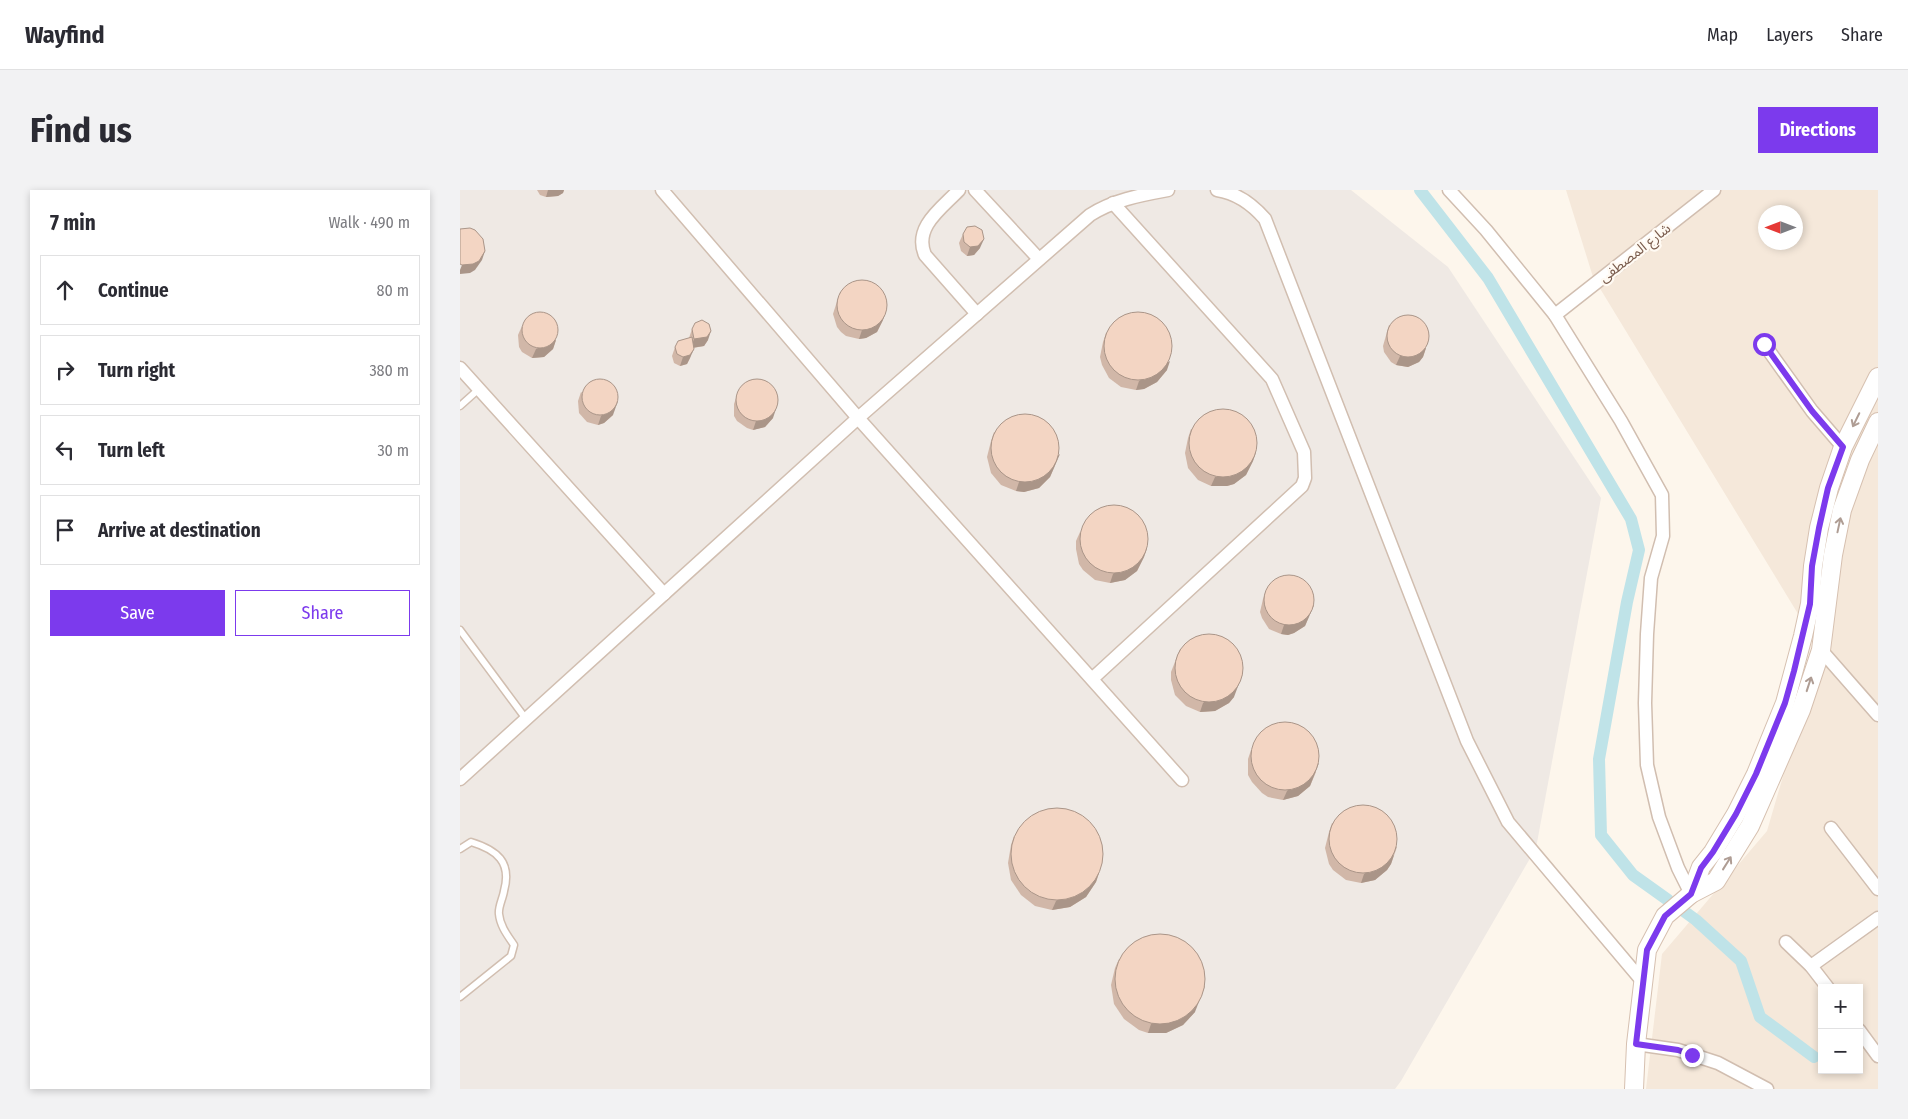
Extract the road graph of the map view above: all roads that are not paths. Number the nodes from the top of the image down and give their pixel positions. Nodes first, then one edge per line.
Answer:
1 (662, 190) edge
2 (960, 190) edge
3 (975, 190) edge
4 (1168, 190) edge
5 (1217, 190) edge
6 (1449, 190) edge
7 (1714, 190) edge
8 (1113, 203) junction
9 (1039, 260) junction
10 (977, 314) junction
11 (1555, 315) junction
12 (1764, 344) dead end
13 (460, 368) edge
14 (1878, 377) edge
15 (479, 389) junction
16 (460, 406) edge
17 (858, 418) junction
18 (1878, 422) edge
19 (1843, 447) junction
20 (664, 594) junction
21 (460, 630) edge
22 (1821, 650) junction
23 (1092, 679) junction
24 (1793, 706) junction
25 (1878, 716) edge
26 (526, 719) junction
27 (460, 779) edge
28 (1182, 780) dead end
29 (1831, 828) dead end
30 (460, 848) edge
31 (1878, 889) edge
32 (1691, 894) junction
33 (1878, 918) edge
34 (1786, 942) dead end
35 (1811, 966) junction
36 (1643, 982) junction
37 (1825, 984) edge
38 (460, 997) edge
39 (1863, 1035) edge
40 (1636, 1044) junction
41 (1878, 1056) edge
42 (1634, 1089) edge
43 (1767, 1089) edge

1 - 17 street
2 - 10 street
3 - 9 street
4 - 8 street
5 - 36 street
6 - 11 street
7 - 11 street, شارع المصطفى
8 - 9 street
8 - 23 street
9 - 10 street
10 - 17 street
11 - 32 street
12 - 19 street
13 - 15 street
14 -> 19 street
15 - 16 lane
15 - 20 street
17 - 20 street
17 - 23 street
22 -> 18 street
19 - 24 street
20 - 26 street
21 - 26 lane
24 -> 22 street
22 - 25 street
23 - 28 street
24 - 32 street
26 - 27 street
29 - 31 street
30 - 38 lane
32 - 36 street
33 - 35 street
34 - 35 street
35 - 37 street
36 - 40 street
39 - 41 street
40 - 42 street
40 - 43 street

